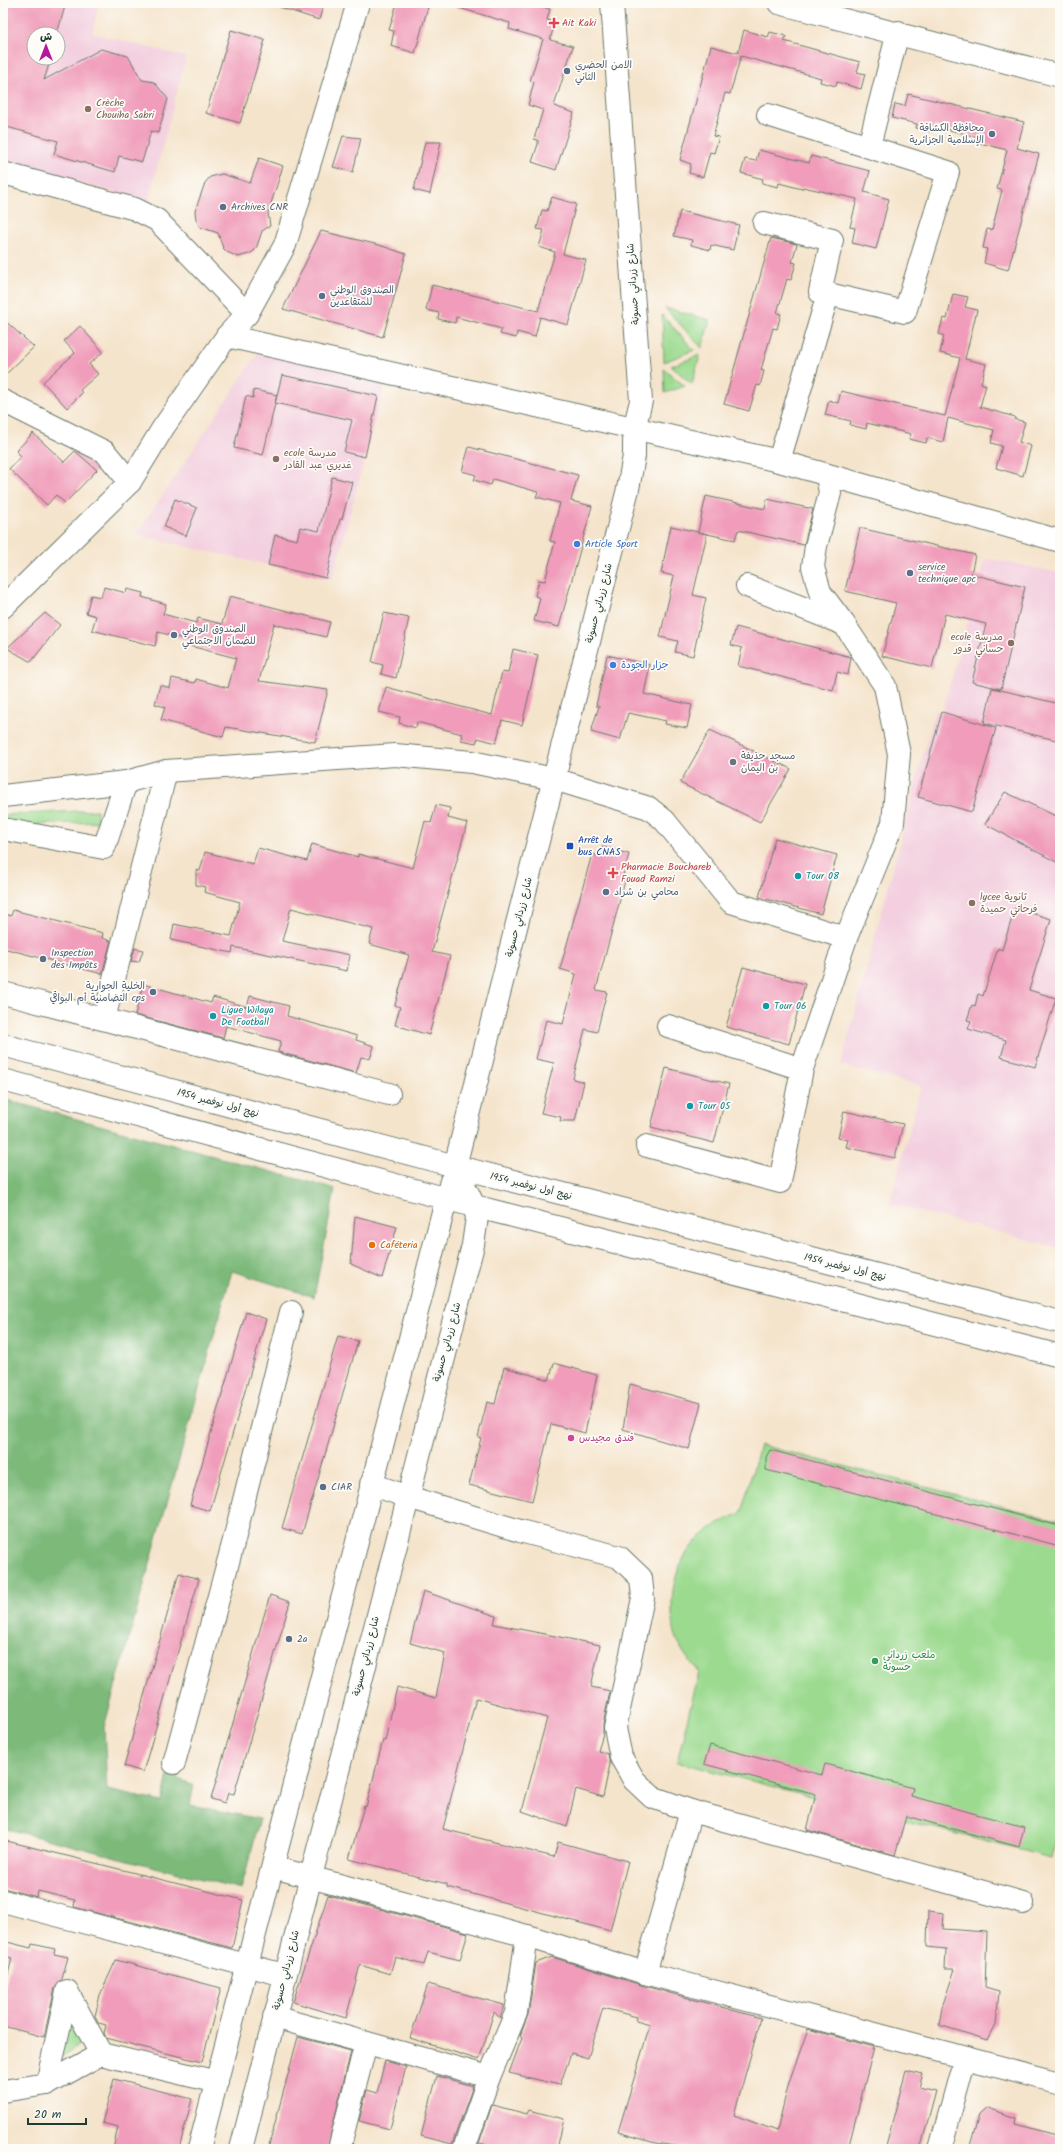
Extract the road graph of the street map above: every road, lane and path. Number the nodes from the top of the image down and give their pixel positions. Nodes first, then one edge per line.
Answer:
1 (358, 3) edge
2 (612, 3) edge
3 (779, 3) edge
4 (898, 32) junction
5 (1060, 76) edge
6 (768, 114) dead end
7 (868, 146) junction
8 (3, 173) edge
9 (764, 223) dead end
10 (828, 294) junction
11 (246, 314) junction
12 (227, 336) junction
13 (3, 401) edge
14 (634, 429) junction
15 (779, 461) junction
16 (827, 475) junction
17 (130, 482) junction
18 (1060, 541) edge
19 (746, 586) dead end
20 (3, 607) edge
21 (844, 624) junction
22 (166, 771) junction
23 (554, 779) junction
24 (126, 782) junction
25 (3, 796) edge
26 (3, 829) edge
27 (846, 938) junction
28 (3, 993) edge
29 (104, 1019) junction
30 (668, 1026) dead end
31 (3, 1045) edge
32 (802, 1069) junction
33 (3, 1080) edge
34 (389, 1094) dead end
35 (647, 1146) dead end
36 (455, 1166) junction
37 (446, 1197) junction
38 (474, 1206) junction
39 (291, 1312) dead end
40 (1060, 1322) edge
41 (1060, 1356) edge
42 (371, 1484) junction
43 (408, 1497) junction
44 (174, 1763) dead end
45 (691, 1811) junction
46 (273, 1867) junction
47 (310, 1876) junction
48 (3, 1902) edge
49 (1023, 1903) dead end
50 (528, 1936) junction
51 (247, 1965) junction
52 (645, 1973) junction
53 (284, 1975) junction
54 (274, 2017) junction
55 (366, 2043) junction
56 (101, 2054) junction
57 (965, 2058) junction
58 (489, 2077) junction
59 (217, 2082) junction
60 (1060, 2083) edge
61 (47, 2084) junction
62 (3, 2091) edge
63 (470, 2148) edge
64 (200, 2149) edge
65 (241, 2149) edge
66 (339, 2149) edge
67 (940, 2149) edge

1 - 11 main road
2 - 14 main road, شارع زرداني حسونة
3 - 4 main road
4 - 5 main road
4 - 7 main road
6 - 7 main road
7 - 10 main road
8 - 11 main road
9 - 10 main road
10 - 15 main road
11 - 12 main road
12 - 14 main road
12 - 17 main road
13 - 17 main road
14 - 15 main road
14 - 23 main road, شارع زرداني حسونة
15 - 16 main road
16 - 18 main road
16 - 21 main road
17 - 20 main road
19 - 21 main road
21 - 27 main road
22 - 23 main road
22 - 24 main road
22 - 29 main road
23 - 27 main road
23 - 36 main road, شارع زرداني حسونة
24 - 25 main road
24 - 26 main road
27 - 32 main road
28 - 29 main road
29 - 34 main road
30 - 32 main road
31 - 36 main road, نهج أول نوفمبر 1954
32 - 35 main road
33 - 37 main road
36 - 37 main road, شارع زرداني حسونة
36 - 38 main road, شارع زرداني حسونة
36 - 40 main road, نهج أول نوفمبر 1954
37 - 38 main road
37 - 42 main road, شارع زرداني حسونة
38 - 41 main road
38 - 43 main road, شارع زرداني حسونة
39 - 44 main road
42 - 43 main road
42 - 46 main road, شارع زرداني حسونة
43 - 45 main road
43 - 47 main road, شارع زرداني حسونة
45 - 49 main road
45 - 52 main road
46 - 47 main road
46 - 51 main road, شارع زرداني حسونة
47 - 50 main road
47 - 53 main road, شارع زرداني حسونة
48 - 51 main road
50 - 52 main road
50 - 58 main road
51 - 53 main road
51 - 59 main road, شارع زرداني حسونة
52 - 57 main road
53 - 54 main road, شارع زرداني حسونة
54 - 55 main road
54 - 65 main road, شارع زرداني حسونة
55 - 58 main road
55 - 66 main road
56 - 59 main road
56 - 61 main road
56 - 61 main road
57 - 60 main road
57 - 67 main road
58 - 63 main road
59 - 64 main road, شارع زرداني حسونة
61 - 62 main road

